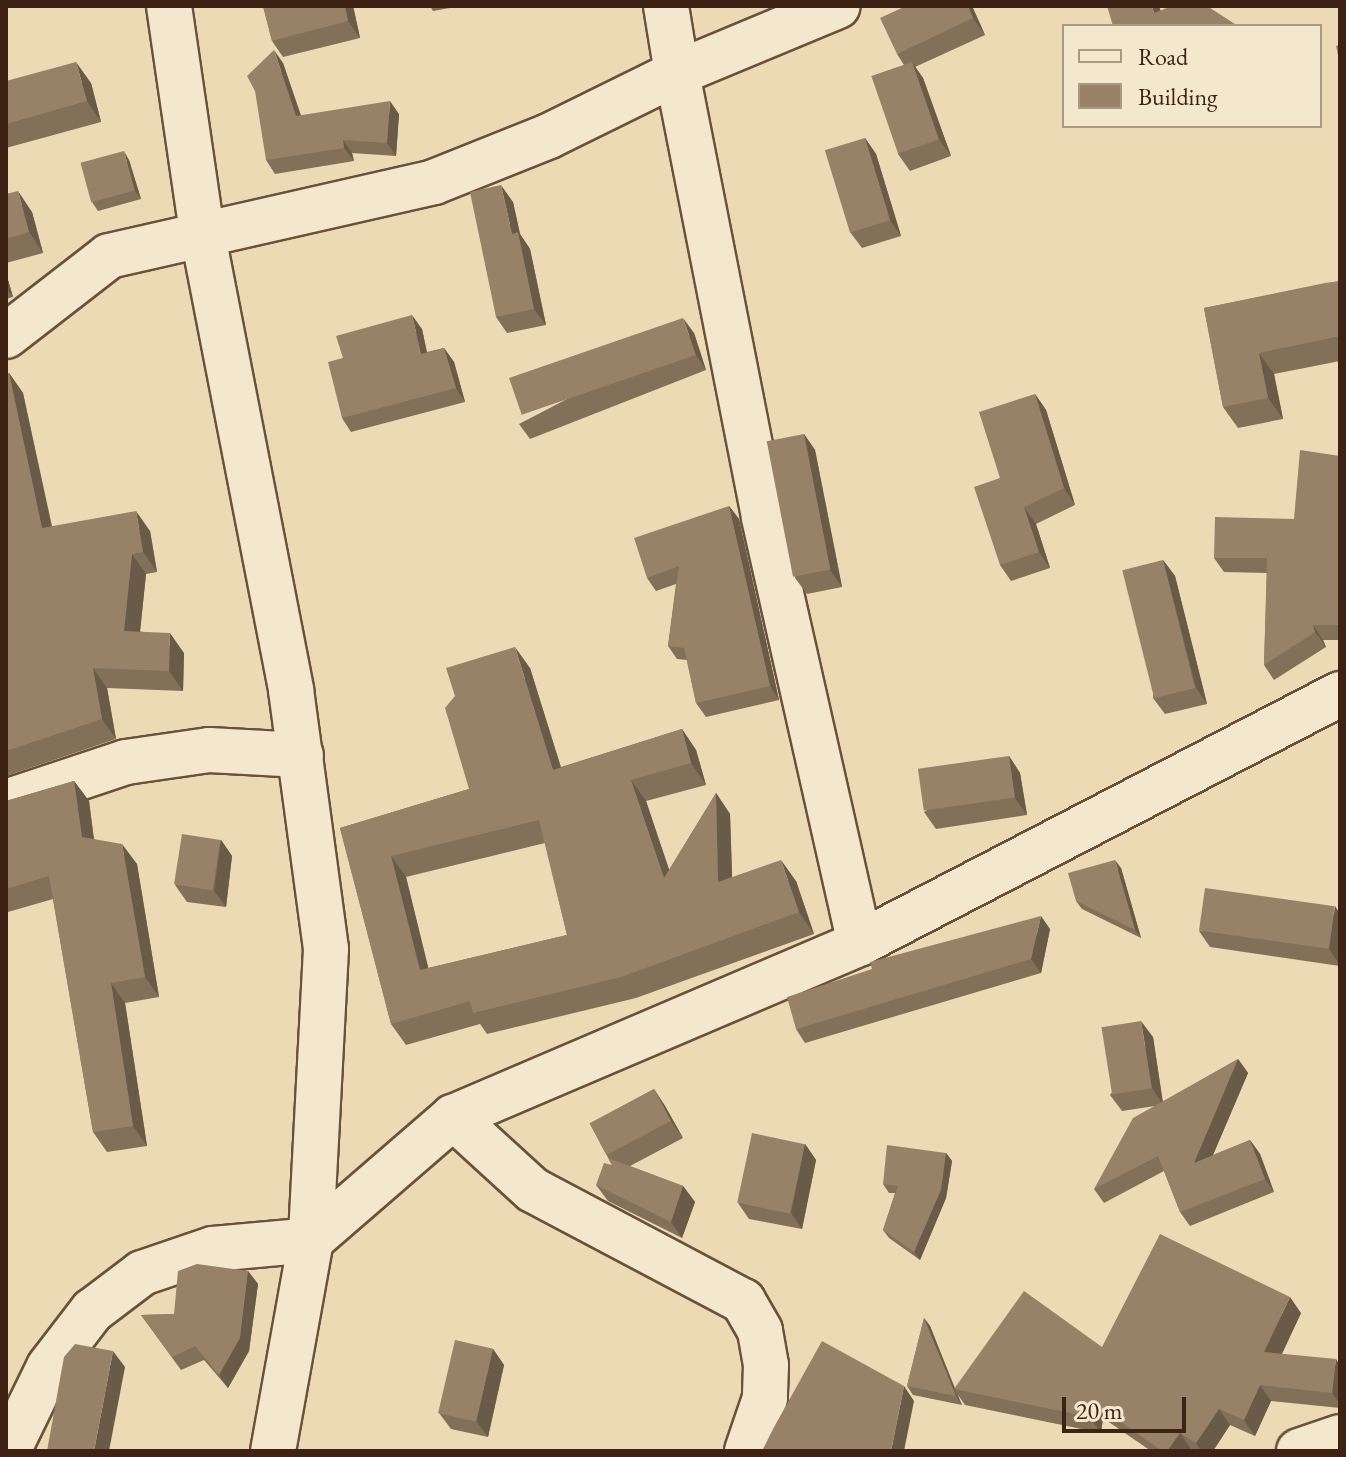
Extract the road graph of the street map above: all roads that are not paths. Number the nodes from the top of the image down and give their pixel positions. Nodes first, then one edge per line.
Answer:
1 (169, 6) edge
2 (666, 6) edge
3 (838, 6) edge
4 (677, 73) junction
5 (202, 231) junction
6 (6, 336) edge
7 (1340, 694) edge
8 (301, 755) junction
9 (6, 802) edge
10 (860, 943) junction
11 (453, 1117) junction
12 (311, 1240) junction
13 (1340, 1437) edge
14 (8, 1451) edge
15 (273, 1451) edge
16 (747, 1451) edge
17 (1299, 1451) edge

1 - 5 street
2 - 4 street
3 - 4 street
4 - 5 street
4 - 10 street
5 - 6 street
5 - 8 street
7 - 10 street
8 - 9 street
8 - 12 street
10 - 11 street
11 - 12 street
11 - 16 street
12 - 14 street
12 - 15 street
13 - 17 street

